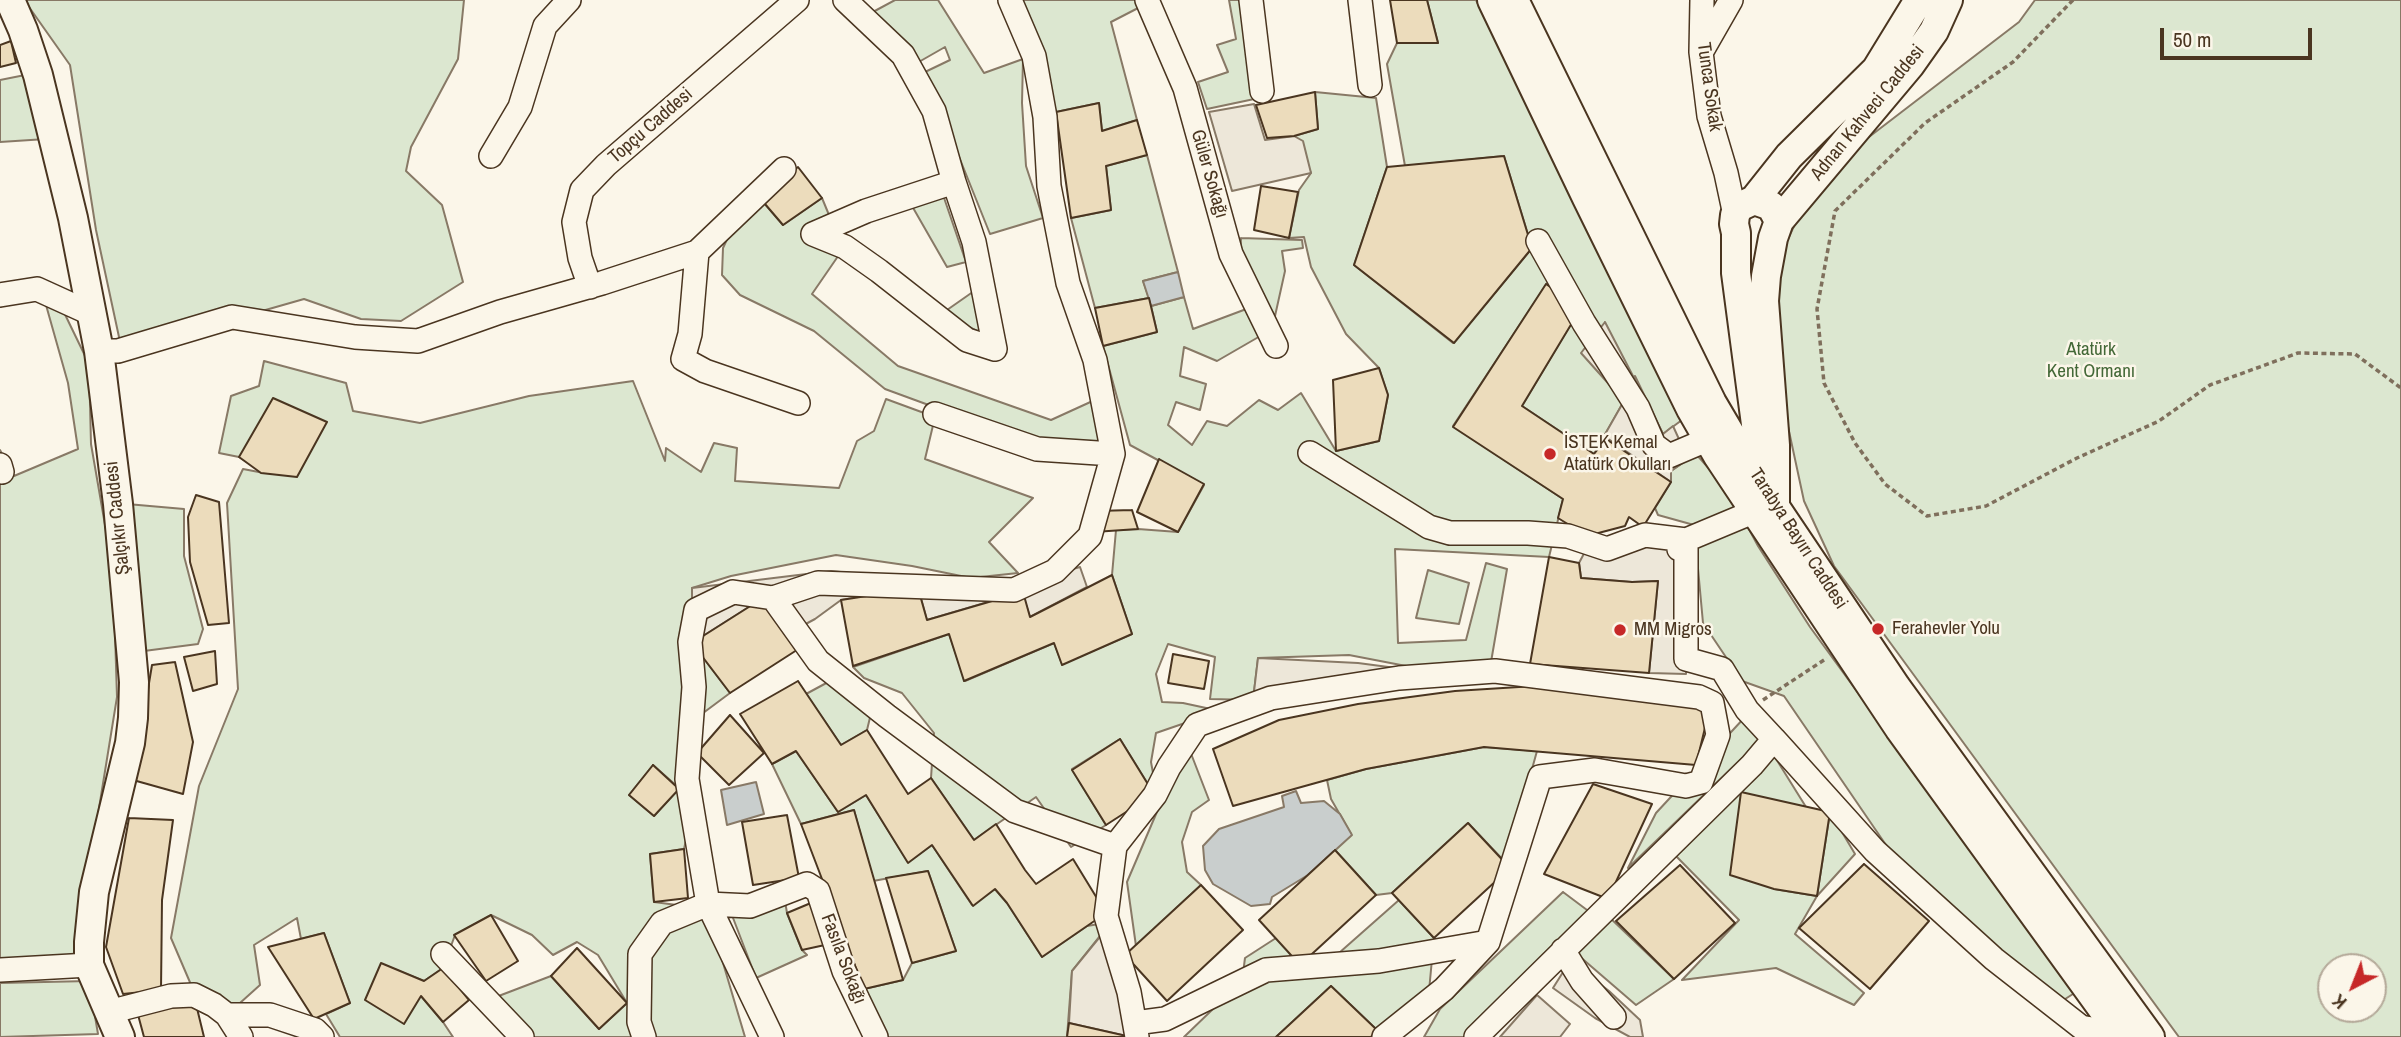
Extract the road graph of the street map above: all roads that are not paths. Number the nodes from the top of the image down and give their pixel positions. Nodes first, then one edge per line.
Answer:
1 (10, 0) edge
2 (569, 0) edge
3 (797, 0) edge
4 (845, 0) edge
5 (1010, 0) edge
6 (1147, 0) edge
7 (1251, 0) edge
8 (1360, 0) edge
9 (1492, 0) edge
10 (1514, 0) edge
11 (1702, 0) edge
12 (1731, 0) edge
13 (1919, 0) edge
14 (1948, 0) edge
15 (1701, 52) junction
16 (1370, 85) dead end
17 (1262, 91) dead end
18 (491, 156) dead end
19 (784, 169) dead end
20 (954, 182) junction
21 (1744, 212) junction
22 (1776, 230) junction
23 (1538, 241) dead end
24 (697, 253) junction
25 (590, 286) junction
26 (0, 295) edge
27 (92, 314) junction
28 (1276, 346) dead end
29 (99, 351) junction
30 (798, 403) dead end
31 (1753, 410) junction
32 (934, 414) dead end
33 (1716, 430) junction
34 (1310, 453) dead end
35 (1113, 454) junction
36 (1762, 506) junction
37 (1682, 545) junction
38 (773, 598) junction
39 (1743, 705) junction
40 (1718, 735) junction
41 (1774, 739) junction
42 (1115, 846) junction
43 (708, 904) junction
44 (1488, 942) junction
45 (1563, 950) junction
46 (443, 954) dead end
47 (89, 965) junction
48 (0, 971) edge
49 (227, 1015) junction
50 (1614, 1017) dead end
51 (2119, 1018) edge
52 (115, 1024) edge
53 (1136, 1030) edge
54 (241, 1037) edge
55 (322, 1037) edge
56 (522, 1037) edge
57 (644, 1037) edge
58 (772, 1037) edge
59 (876, 1037) edge
60 (1384, 1037) edge
61 (1476, 1037) edge
62 (2150, 1037) edge

1 - 27 main road, Şalçıkır Caddesi
2 - 18 street
3 - 25 street, Topçu Caddesi
4 - 20 street
5 - 35 street
6 - 28 street, Güler Sokağı
7 - 17 street
8 - 16 street
9 - 33 main road, Tarabya Bayırı Caddesi
10 - 33 main road, Tarabya Bayırı Caddesi
11 - 15 street, Tunca Sokak
12 - 15 street
13 - 21 main road, Adnan Kahveci Caddesi
14 - 22 main road, Adnan Kahveci Caddesi
15 - 21 street, Tunca Sokak
19 - 24 street
20 - 20 street
21 - 22 main road
21 - 22 main road
21 - 31 main road
22 - 36 main road
23 - 33 street
24 - 25 street
24 - 30 street
25 - 29 street
26 - 27 street
27 - 29 main road, Şalçıkır Caddesi
29 - 47 main road, Şalçıkır Caddesi
31 - 33 main road
31 - 36 main road
32 - 35 street
33 - 36 main road, Tarabya Bayırı Caddesi
34 - 37 street
35 - 38 street
36 - 37 street
36 - 51 main road, Tarabya Bayırı Caddesi
36 - 51 main road, Tarabya Bayırı Caddesi
37 - 39 street
38 - 42 street
38 - 43 street
39 - 40 street
39 - 41 street
40 - 42 street
40 - 44 street
41 - 45 street
41 - 51 street
42 - 53 street
43 - 57 street
43 - 58 street
43 - 59 street, Fasıla Sokağı
44 - 53 street
44 - 60 street
45 - 50 street
45 - 61 street
46 - 56 street
47 - 48 street
47 - 52 main road, Şalçıkır Caddesi
49 - 52 street
49 - 54 street
49 - 55 street
51 - 62 main road, Tarabya Bayırı Caddesi

